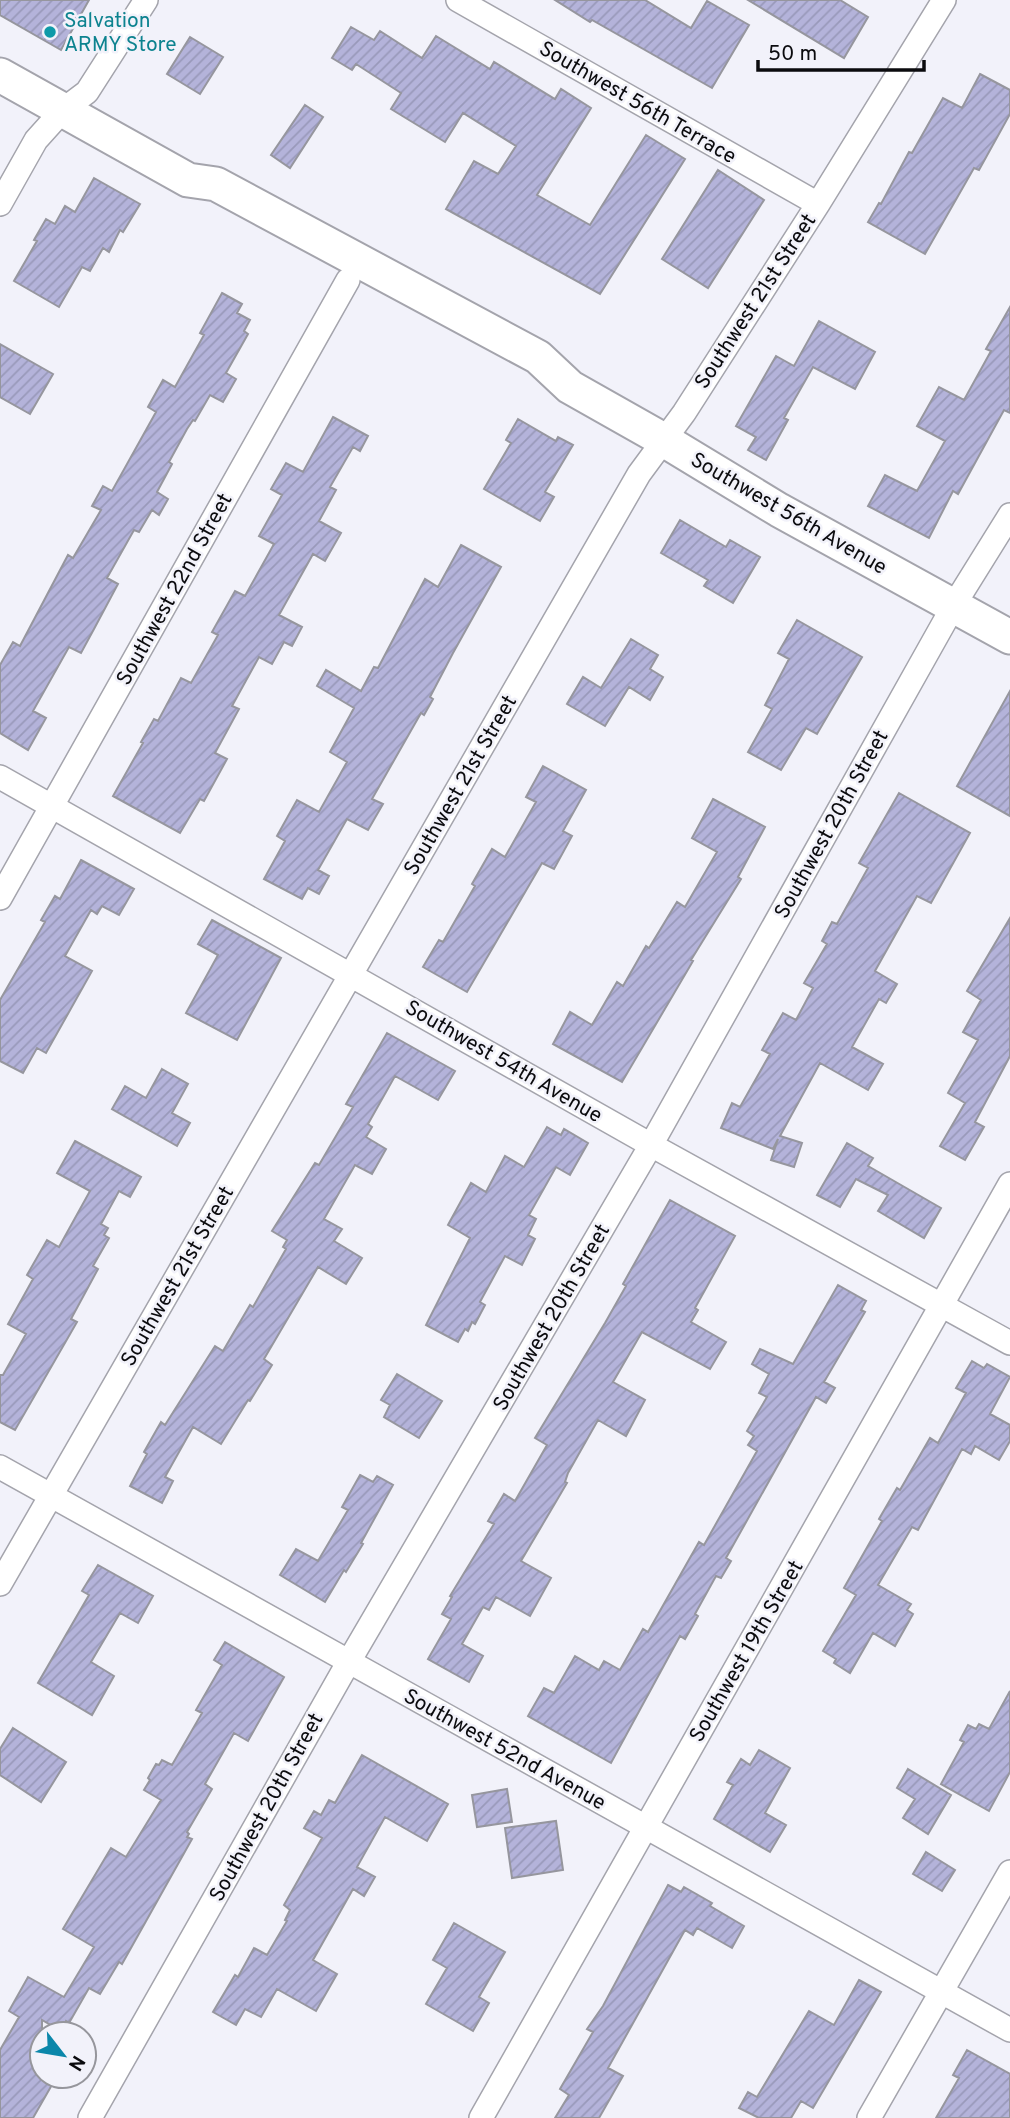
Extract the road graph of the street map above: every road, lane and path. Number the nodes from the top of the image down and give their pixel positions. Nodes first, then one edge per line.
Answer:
1 (146, 0) edge
2 (458, 0) edge
3 (944, 0) edge
4 (0, 75) edge
5 (63, 110) junction
6 (188, 180) junction
7 (0, 204) edge
8 (818, 204) junction
9 (348, 280) junction
10 (570, 387) junction
11 (662, 439) junction
12 (1010, 515) edge
13 (954, 605) junction
14 (1010, 636) edge
15 (0, 777) edge
16 (53, 806) junction
17 (0, 898) edge
18 (352, 974) junction
19 (651, 1145) junction
20 (1010, 1184) edge
21 (941, 1306) junction
22 (1010, 1343) edge
23 (0, 1467) edge
24 (50, 1495) junction
25 (0, 1584) edge
26 (348, 1663) junction
27 (646, 1827) junction
28 (1010, 1872) edge
29 (942, 1991) junction
30 (1010, 2029) edge
31 (90, 2118) edge
32 (481, 2118) edge
33 (869, 2118) edge

1 - 5 street
2 - 8 street, Southwest 56th Terrace
3 - 8 street, Southwest 21st Street
4 - 5 street, Southwest 56th Avenue
5 - 6 street, Southwest 56th Avenue
5 - 7 street
6 - 9 street, Southwest 56th Avenue
6 - 10 street, Southwest 56th Avenue
8 - 11 street, Southwest 21st Street
9 - 10 street, Southwest 56th Avenue
9 - 16 street, Southwest 22nd Street
10 - 11 street, Southwest 56th Avenue
11 - 13 street, Southwest 56th Avenue
11 - 18 street, Southwest 21st Street
12 - 13 street, Southwest 20th Street
13 - 14 street, Southwest 56th Avenue
13 - 19 street, Southwest 20th Street
15 - 16 street, Southwest 54th Avenue
16 - 17 street, Southwest 22nd Street
16 - 18 street, Southwest 54th Avenue
18 - 19 street, Southwest 54th Avenue
18 - 24 street, Southwest 21st Street
19 - 21 street, Southwest 54th Avenue
19 - 26 street, Southwest 20th Street
20 - 21 street, Southwest 19th Street
21 - 22 street, Southwest 54th Avenue
21 - 27 street, Southwest 19th Street
23 - 24 street, Southwest 52nd Avenue
24 - 25 street, Southwest 21st Street
24 - 26 street, Southwest 52nd Avenue
26 - 27 street, Southwest 52nd Avenue
26 - 31 street, Southwest 20th Street
27 - 29 street, Southwest 52nd Avenue
27 - 32 street, Southwest 19th Street
28 - 29 street
29 - 30 street, Southwest 52nd Avenue
29 - 33 street

